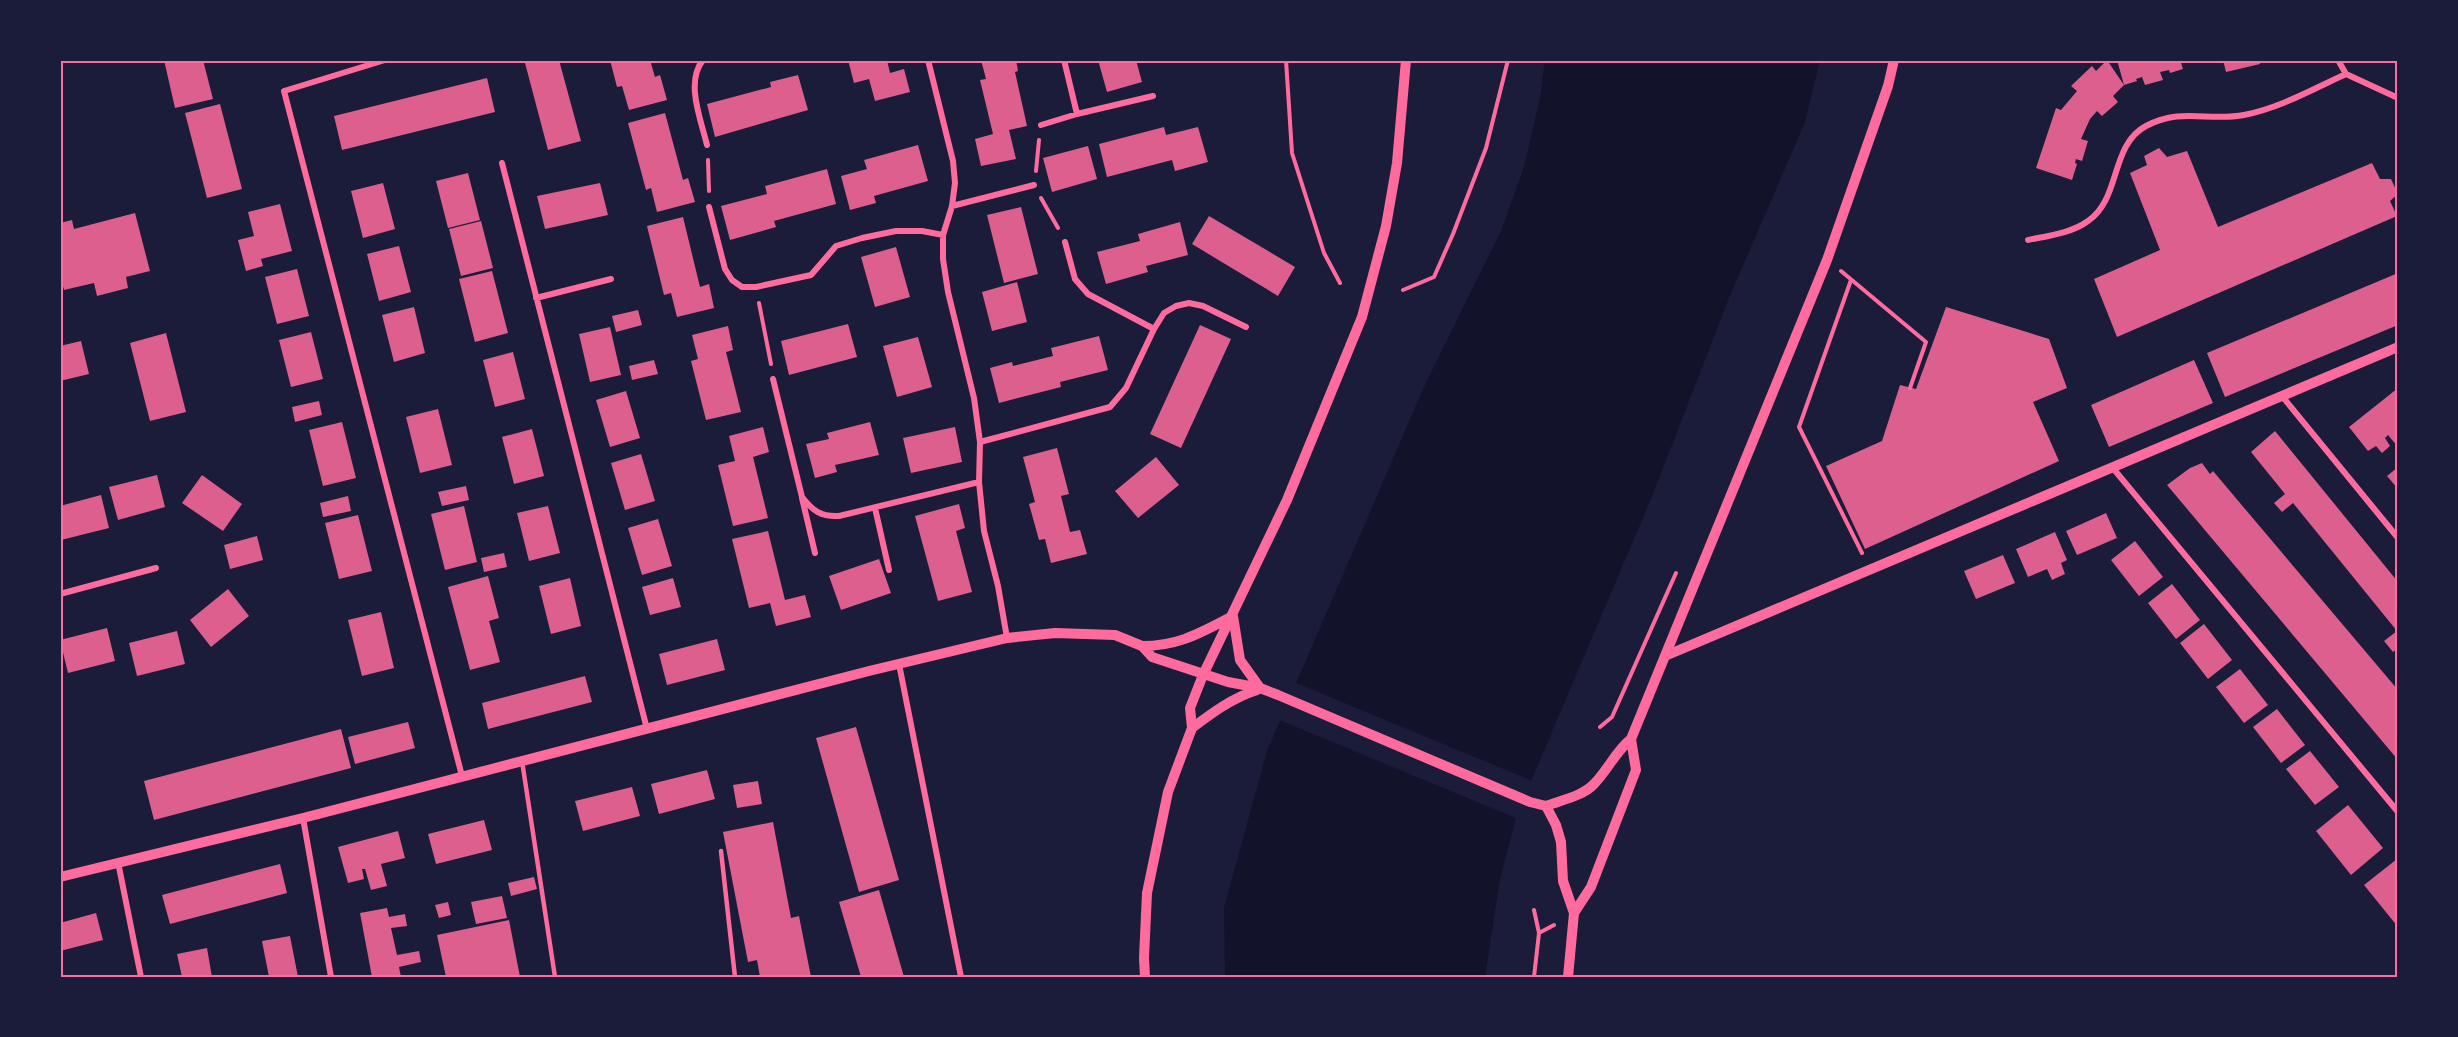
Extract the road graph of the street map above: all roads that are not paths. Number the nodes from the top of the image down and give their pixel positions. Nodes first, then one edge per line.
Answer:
1 (385, 60) edge
2 (703, 60) edge
3 (928, 60) edge
4 (1064, 60) edge
5 (1406, 60) edge
6 (1894, 60) edge
7 (2338, 60) edge
8 (2346, 74) junction
9 (1153, 96) dead end
10 (2398, 98) edge
11 (1077, 114) junction
12 (1041, 125) dead end
13 (707, 145) road end
14 (502, 163) dead end
15 (1034, 185) dead end
16 (952, 206) junction
17 (709, 207) road end
18 (943, 235) junction
19 (2028, 240) dead end
20 (1065, 242) dead end
21 (611, 279) dead end
22 (536, 298) junction
23 (1246, 327) dead end
24 (1154, 329) junction
25 (2398, 346) edge
26 (773, 379) road end
27 (2281, 395) junction
28 (980, 442) junction
29 (2112, 467) junction
30 (979, 482) junction
31 (802, 497) junction
32 (875, 508) junction
33 (2398, 538) edge
34 (815, 553) dead end
35 (156, 568) dead end
36 (889, 570) dead end
37 (60, 594) edge
38 (1233, 616) junction
39 (1006, 638) junction
40 (1142, 646) junction
41 (1665, 656) junction
42 (899, 663) junction
43 (1203, 675) junction
44 (1260, 688) junction
45 (1192, 728) junction
46 (646, 729) junction
47 (1630, 739) junction
48 (522, 761) junction
49 (462, 776) junction
50 (1546, 806) junction
51 (2398, 812) edge
52 (303, 818) junction
53 (721, 852) dead end
54 (118, 862) junction
55 (60, 878) edge
56 (1574, 914) junction
57 (141, 977) edge
58 (331, 977) edge
59 (555, 977) edge
60 (735, 977) edge
61 (960, 977) edge
62 (1145, 977) edge
63 (1568, 977) edge

1 - 49 street
2 - 13 street
3 - 16 street
4 - 11 street
5 - 38 street
6 - 41 street
7 - 8 street
8 - 10 street
8 - 19 street
9 - 11 street
11 - 12 street
14 - 22 street
15 - 16 street
16 - 18 street
17 - 18 street
18 - 28 street
20 - 24 street
21 - 22 street
22 - 46 street
23 - 24 street
24 - 28 street
25 - 27 street
26 - 31 street
27 - 29 street
27 - 33 street
28 - 30 street
29 - 41 street
29 - 51 street
30 - 32 street
30 - 39 street
31 - 32 street
31 - 34 street
32 - 36 street
35 - 37 street
38 - 40 street
38 - 43 street
38 - 44 street
39 - 40 street
39 - 42 street
40 - 43 street
41 - 47 street
42 - 46 street
42 - 61 street
43 - 44 street
43 - 45 street
44 - 45 street
44 - 50 street
45 - 62 street
46 - 48 street
47 - 50 street
47 - 56 street
48 - 49 street
48 - 59 lane
49 - 52 street
50 - 56 street
52 - 54 street
52 - 58 street
53 - 60 lane
54 - 55 street
54 - 57 street
56 - 63 street

